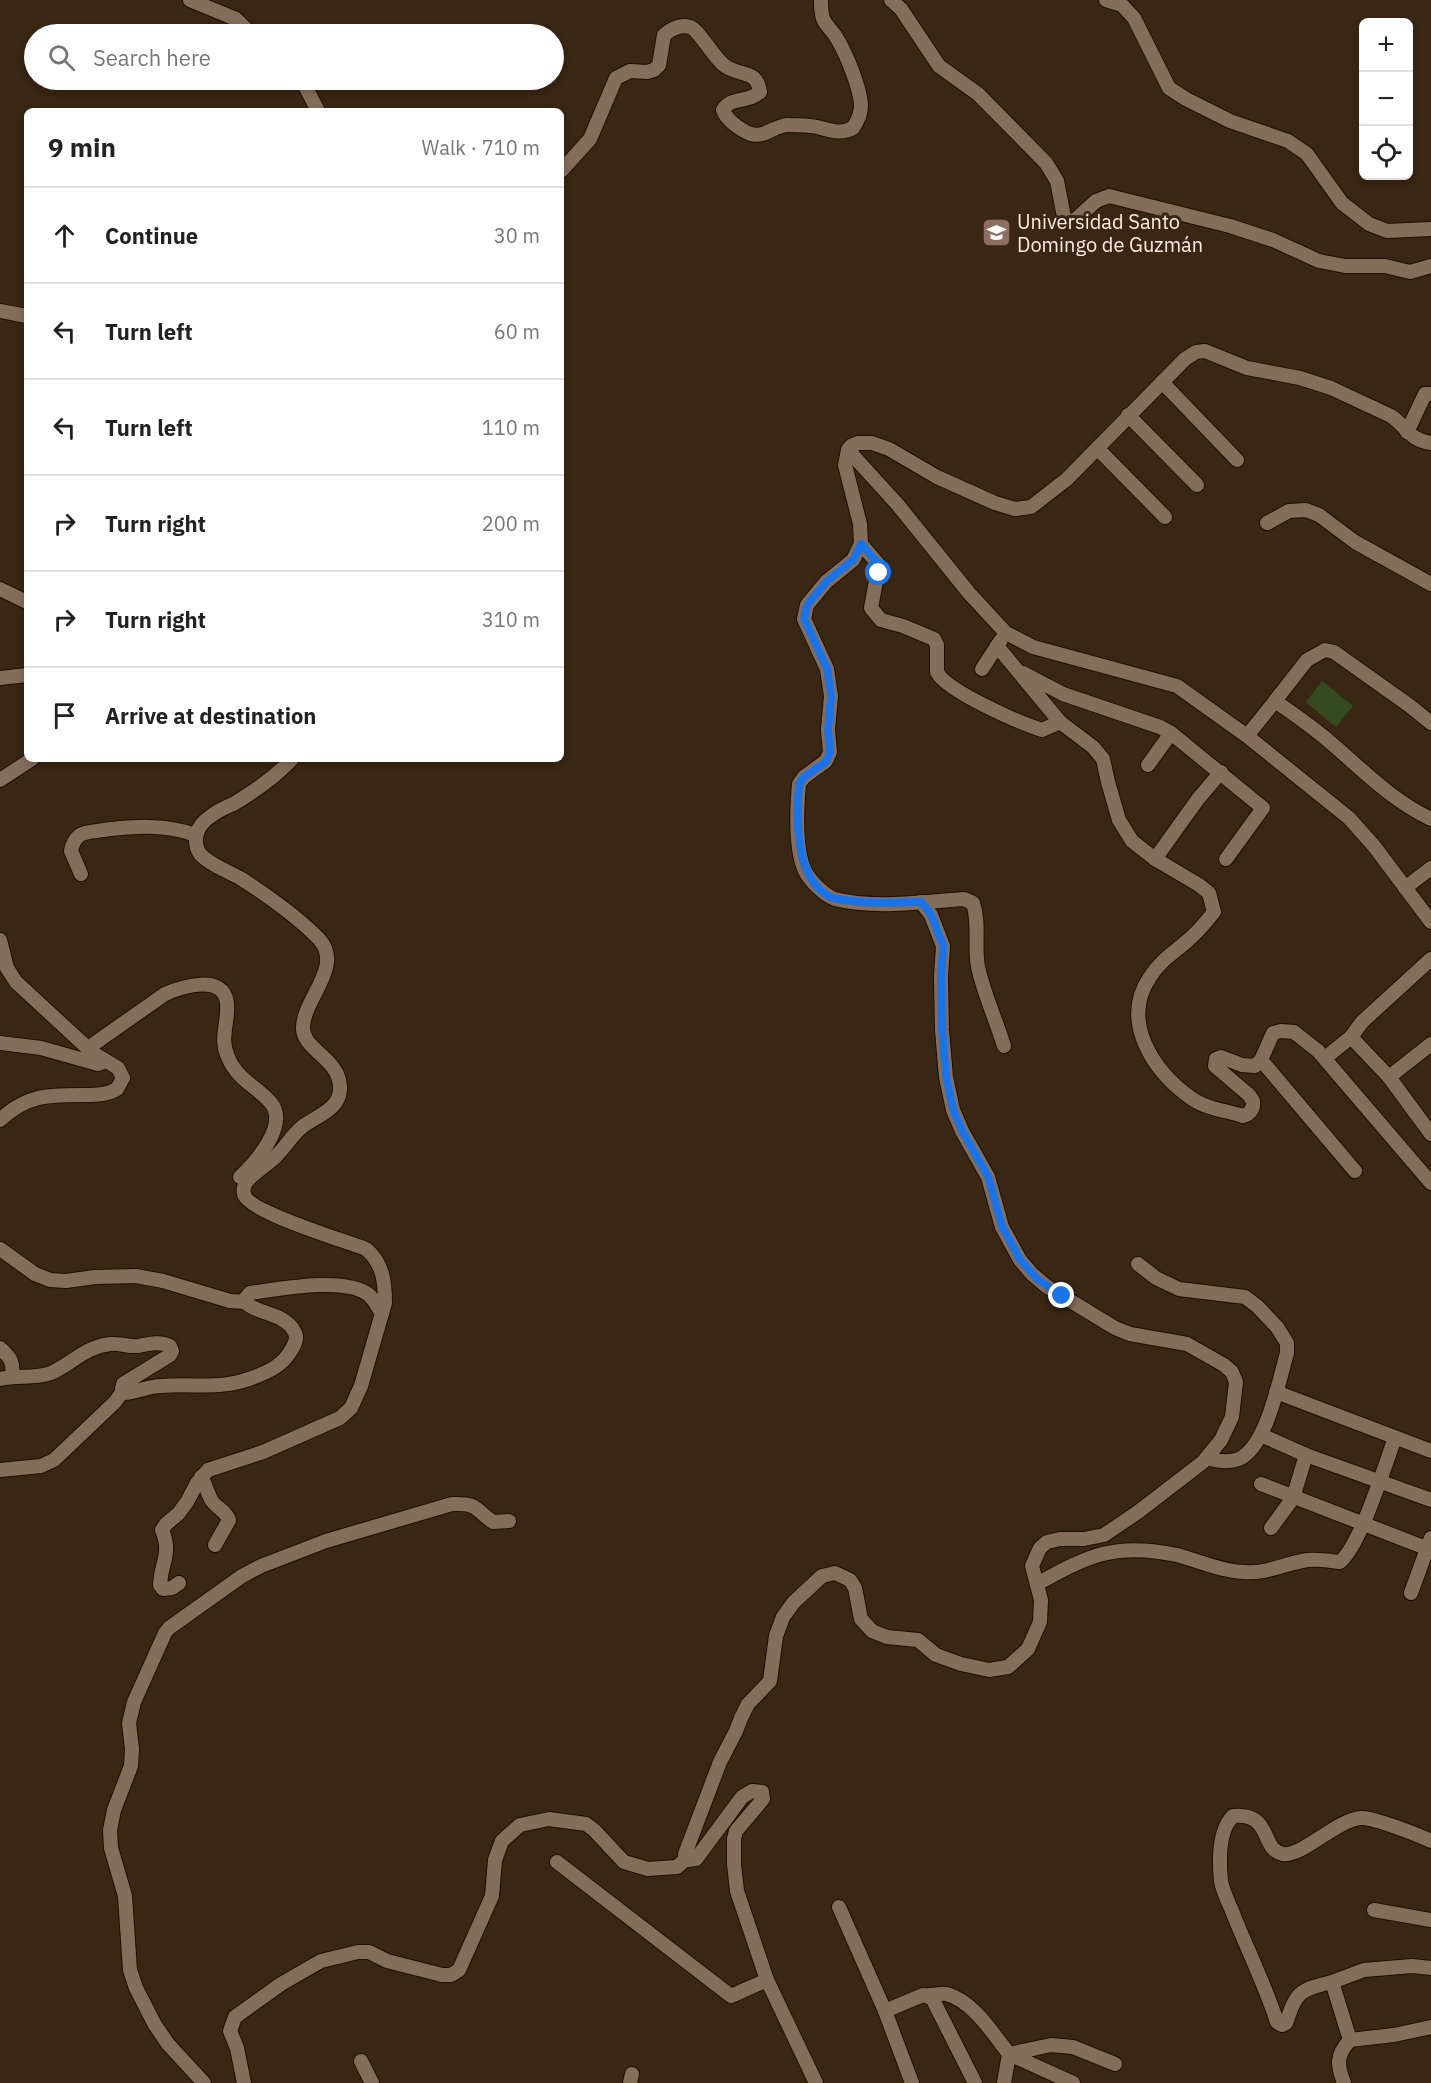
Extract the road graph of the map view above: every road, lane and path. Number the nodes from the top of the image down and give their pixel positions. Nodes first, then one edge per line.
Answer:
1 (190, 0) edge
2 (821, 0) edge
3 (891, 0) edge
4 (1107, 0) edge
5 (241, 24) edge
6 (307, 90) edge
7 (316, 108) edge
8 (564, 168) edge
9 (1431, 229) edge
10 (1431, 266) edge
11 (0, 311) edge
12 (24, 315) edge
13 (1162, 382) junction
14 (1431, 394) edge
15 (1128, 416) junction
16 (1407, 432) junction
17 (1430, 442) edge
18 (1096, 448) junction
19 (848, 450) junction
20 (1237, 460) dead end
21 (1197, 485) dead end
22 (1165, 517) dead end
23 (1267, 523) dead end
24 (861, 544) junction
25 (1431, 584) edge
26 (0, 589) edge
27 (24, 601) edge
28 (1006, 633) junction
29 (997, 646) junction
30 (982, 669) dead end
31 (1016, 669) junction
32 (24, 675) edge
33 (0, 678) edge
34 (1275, 701) junction
35 (1060, 722) junction
36 (1431, 723) edge
37 (1171, 733) junction
38 (1247, 736) junction
39 (27, 762) edge
40 (288, 762) edge
41 (1148, 765) dead end
42 (1221, 772) junction
43 (0, 780) edge
44 (1431, 819) edge
45 (196, 835) junction
46 (1155, 859) junction
47 (1226, 859) dead end
48 (1431, 867) edge
49 (81, 874) dead end
50 (1405, 888) junction
51 (921, 902) junction
52 (1431, 922) edge
53 (0, 940) edge
54 (1431, 959) edge
55 (1351, 1037) junction
56 (0, 1043) edge
57 (1431, 1044) edge
58 (1004, 1046) dead end
59 (88, 1048) junction
60 (1325, 1058) junction
61 (1261, 1060) junction
62 (105, 1061) junction
63 (1389, 1077) junction
64 (0, 1120) edge
65 (1431, 1134) edge
66 (1355, 1171) dead end
67 (1431, 1184) edge
68 (244, 1192) junction
69 (0, 1249) edge
70 (1138, 1264) dead end
71 (245, 1302) junction
72 (382, 1314) junction
73 (0, 1348) edge
74 (6, 1378) edge
75 (123, 1391) junction
76 (1276, 1392) junction
77 (1262, 1435) junction
78 (1395, 1438) junction
79 (1431, 1451) edge
80 (1306, 1455) junction
81 (1207, 1458) junction
82 (0, 1470) edge
83 (201, 1477) junction
84 (1379, 1481) junction
85 (1262, 1484) dead end
86 (1293, 1498) junction
87 (1431, 1500) edge
88 (509, 1521) dead end
89 (1363, 1524) junction
90 (1271, 1528) dead end
91 (215, 1545) dead end
92 (1430, 1545) edge
93 (179, 1583) dead end
94 (1037, 1584) junction
95 (1411, 1593) dead end
96 (1431, 1841) edge
97 (687, 1858) junction
98 (557, 1862) dead end
99 (839, 1907) dead end
100 (1374, 1910) dead end
101 (1431, 1920) edge
102 (1431, 1968) edge
103 (768, 1980) junction
104 (1332, 1982) junction
105 (928, 1995) junction
106 (885, 2011) junction
107 (1431, 2027) edge
108 (1350, 2040) junction
109 (1009, 2054) junction
110 (361, 2061) dead end
111 (1114, 2064) dead end
112 (204, 2083) edge
113 (244, 2083) edge
114 (372, 2083) edge
115 (816, 2083) edge
116 (912, 2083) edge
117 (975, 2083) edge
118 (1004, 2083) edge
119 (1073, 2083) edge
120 (1344, 2083) edge

1 - 5 street
2 - 8 street
3 - 10 street
4 - 9 street
6 - 7 street
11 - 12 street
13 - 15 street
13 - 16 street
13 - 20 street
14 - 16 street
15 - 18 street
15 - 21 street
16 - 17 street
18 - 19 street
18 - 22 street
19 - 24 street
19 - 28 street
23 - 25 street
24 - 35 street
24 - 51 street
26 - 27 street
28 - 29 street
28 - 38 street
29 - 30 street
29 - 31 street
31 - 35 street
31 - 37 street
32 - 33 street
34 - 36 street
34 - 38 street
34 - 44 street
35 - 46 street
37 - 41 street
37 - 42 street
38 - 50 street
39 - 43 street
40 - 45 street
42 - 46 street
42 - 47 street
45 - 49 street
45 - 68 street
46 - 61 street
48 - 50 street
50 - 52 street
51 - 58 street
51 - 81 street
53 - 59 street
54 - 55 street
55 - 60 street
55 - 63 street
56 - 62 street
57 - 63 street
59 - 62 street
59 - 68 street
60 - 61 street
60 - 67 street
61 - 66 street
62 - 64 street
63 - 65 street
68 - 72 street
69 - 71 street
70 - 76 street
71 - 72 street
71 - 75 street
72 - 83 street
73 - 74 street
74 - 75 street
75 - 82 street
76 - 77 street
76 - 78 street
77 - 80 street
77 - 81 street
78 - 79 street
78 - 84 street
80 - 84 street
80 - 86 street
81 - 94 street
83 - 91 street
83 - 93 street
84 - 87 street
84 - 89 street
85 - 86 street
86 - 89 street
86 - 90 street
88 - 112 street
89 - 92 street
89 - 94 street
92 - 95 street
94 - 97 street
96 - 104 street
97 - 103 street
97 - 113 street
98 - 103 street
99 - 106 street
100 - 101 street
102 - 104 street
103 - 115 street
104 - 108 street
105 - 106 street
105 - 109 street
105 - 117 street
106 - 116 street
107 - 108 street
108 - 120 street
109 - 111 street
109 - 118 street
109 - 119 street
110 - 114 street

